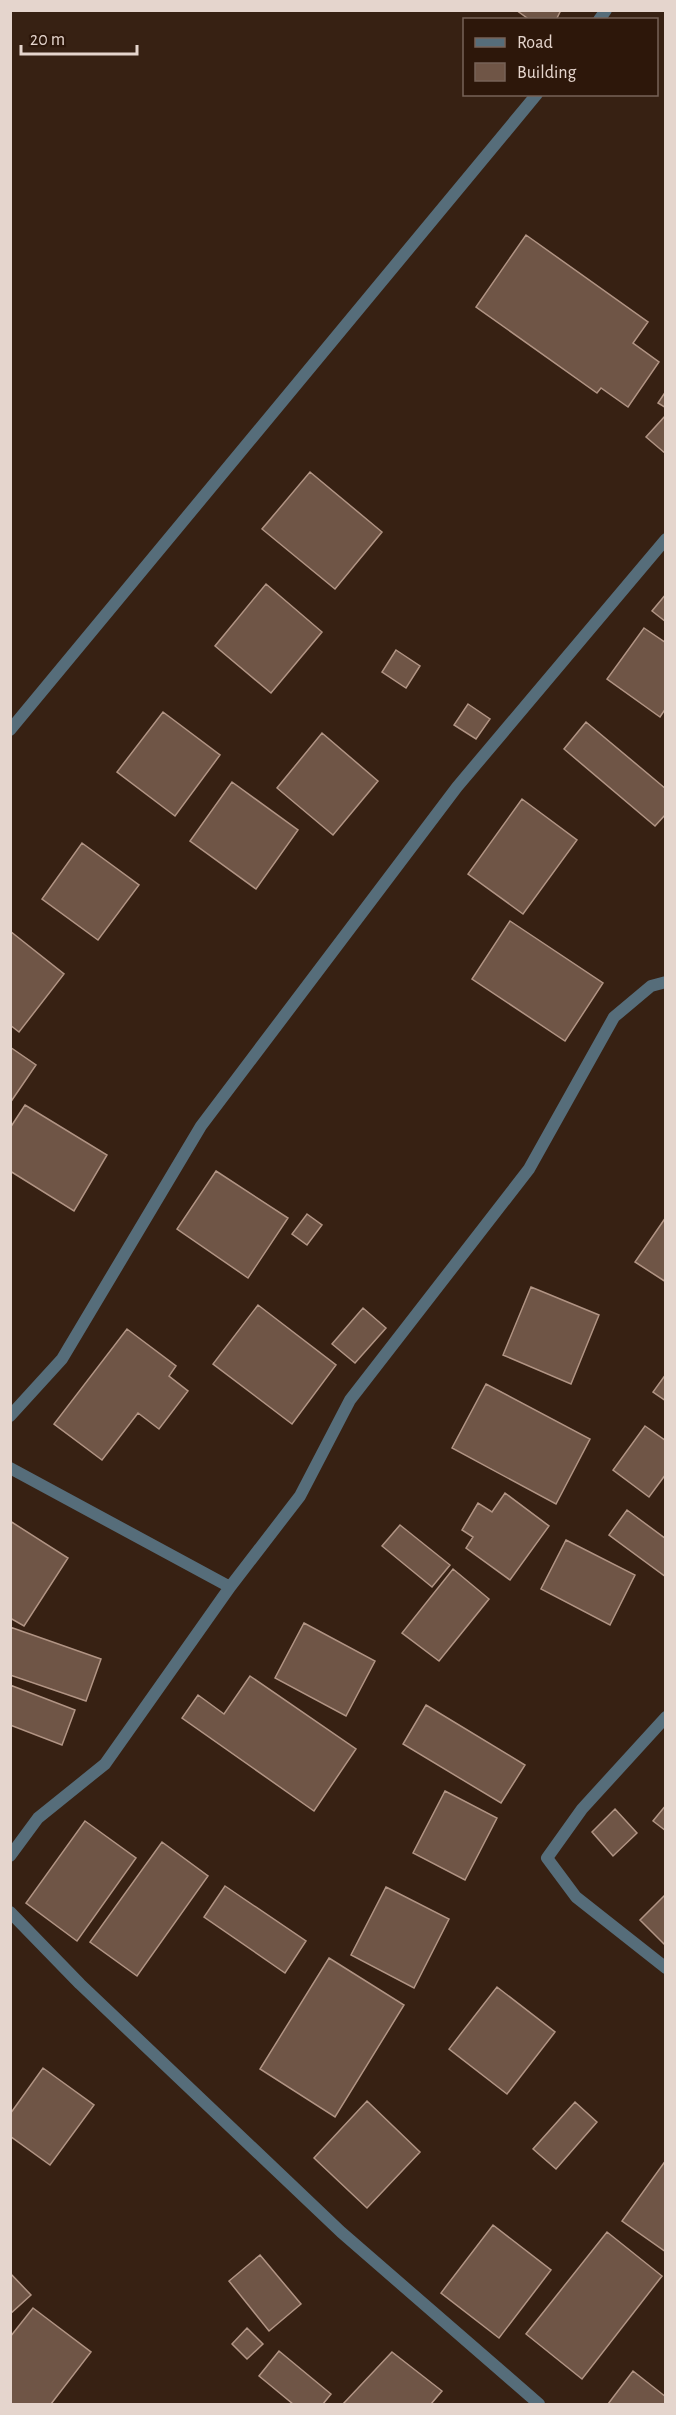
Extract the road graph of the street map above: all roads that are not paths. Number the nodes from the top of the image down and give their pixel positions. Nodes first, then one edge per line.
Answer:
1 (535, 96) edge
2 (666, 539) edge
3 (10, 730) edge
4 (666, 982) edge
5 (10, 1416) edge
6 (10, 1468) edge
7 (230, 1587) junction
8 (666, 1717) edge
9 (10, 1856) edge
10 (10, 1912) edge
11 (666, 1968) edge
12 (540, 2404) edge

1 - 3 street
2 - 5 street
4 - 7 street
6 - 7 street
7 - 9 street
8 - 11 street
10 - 12 street

